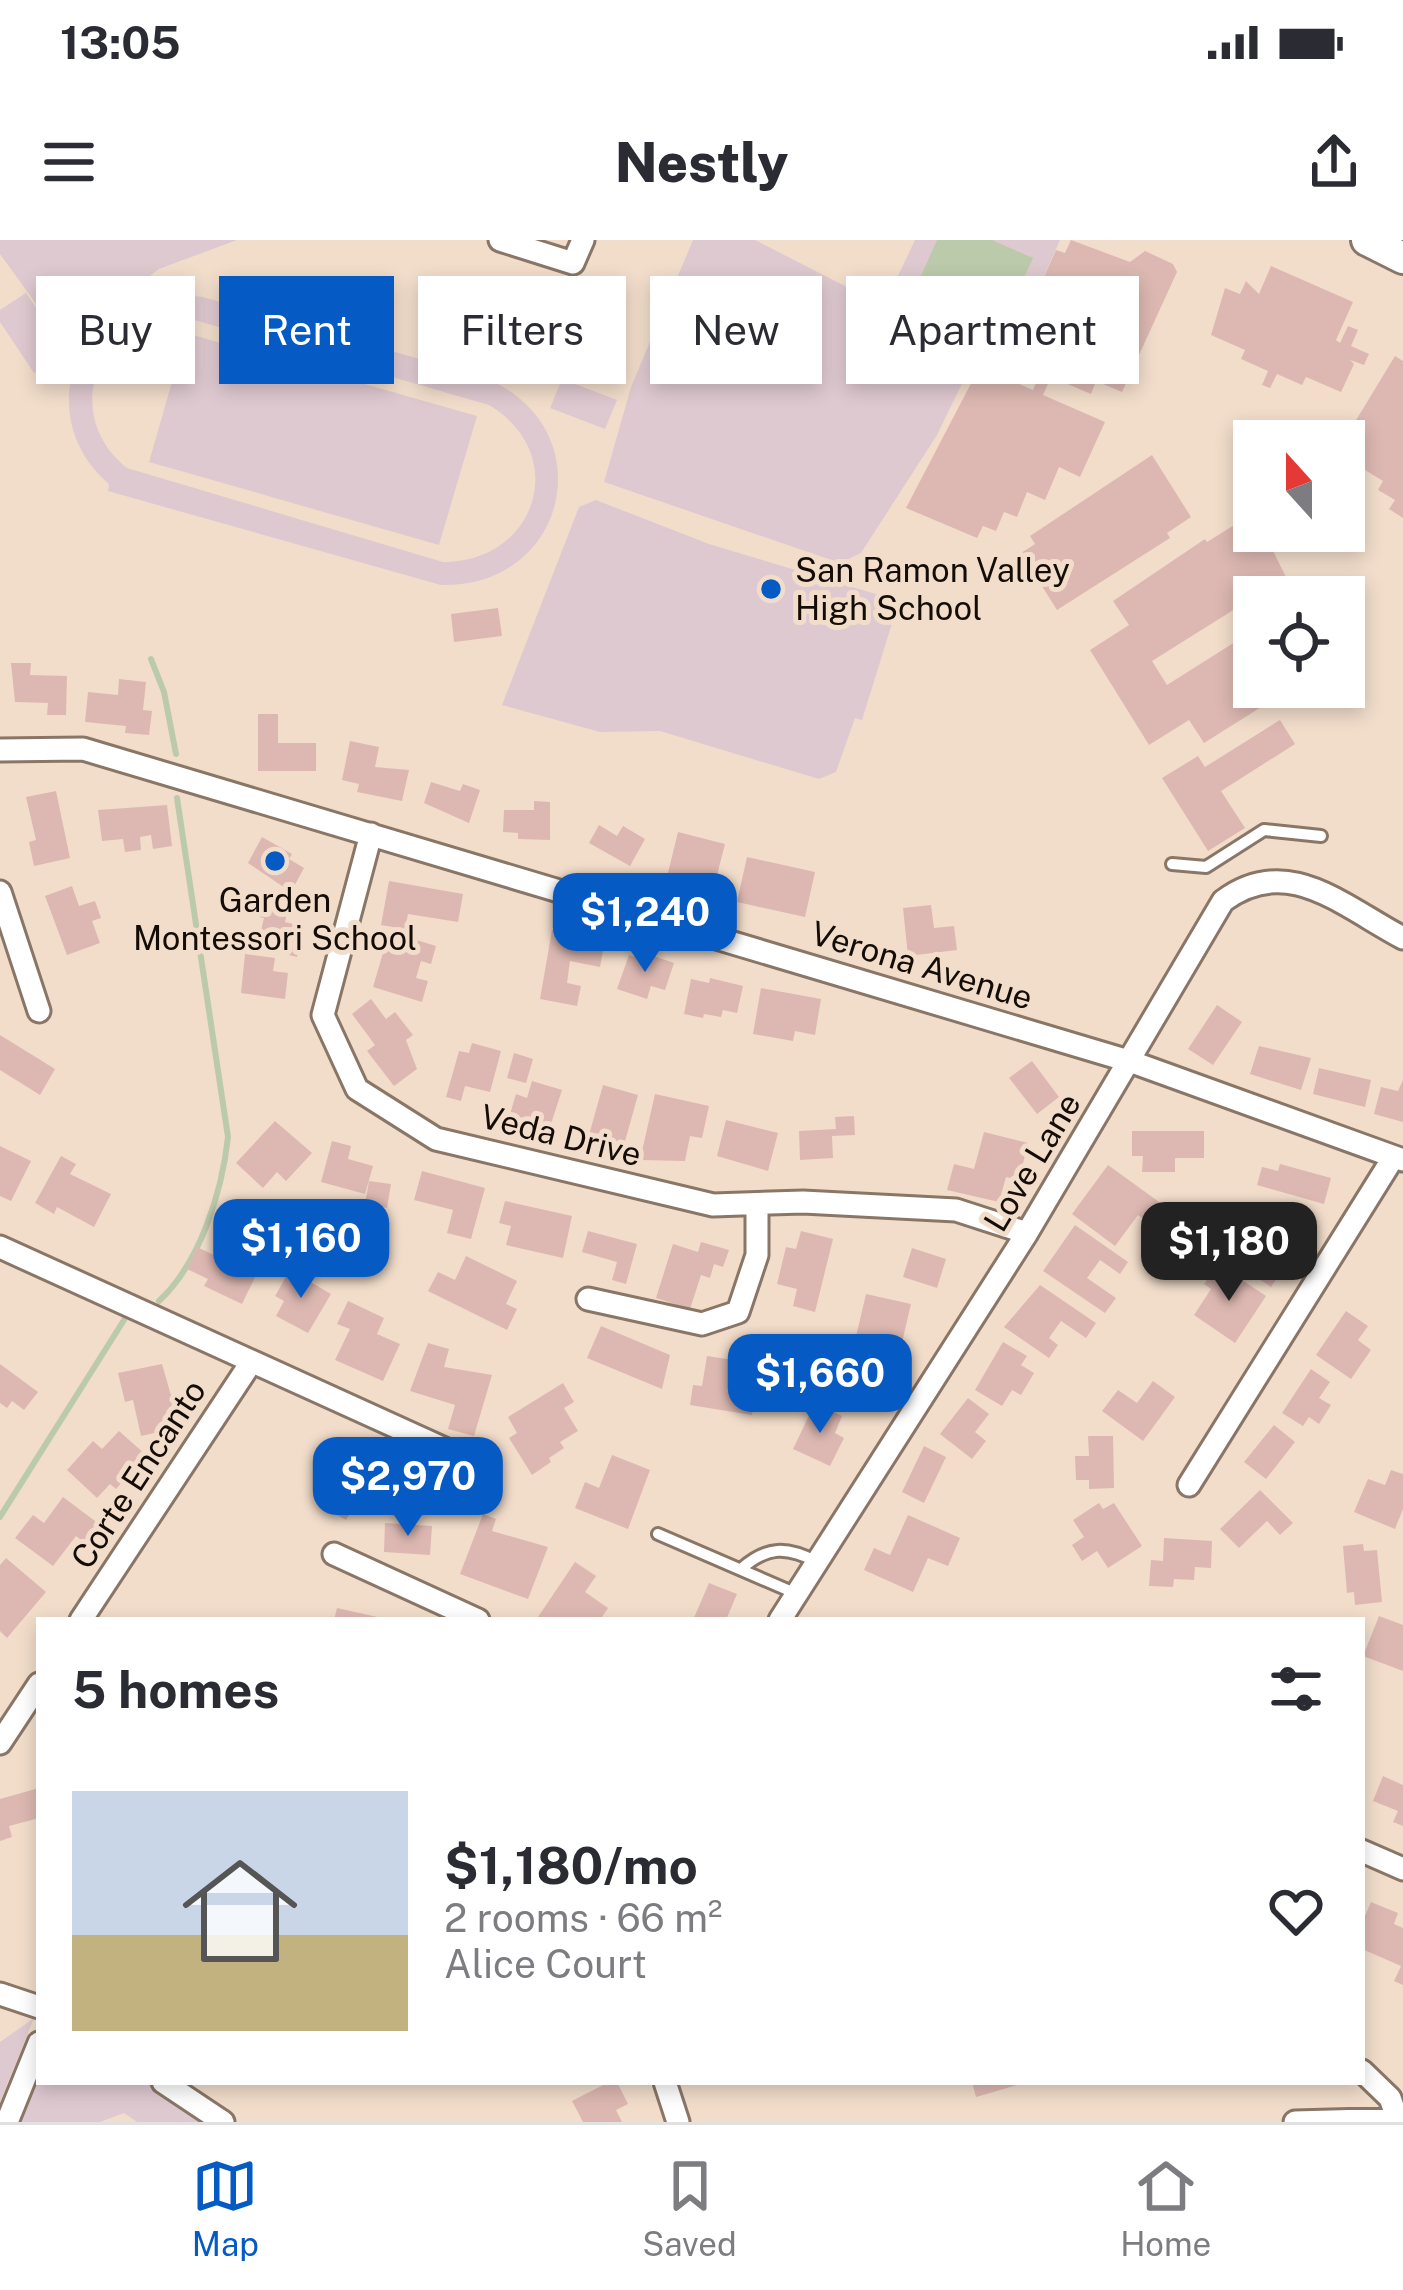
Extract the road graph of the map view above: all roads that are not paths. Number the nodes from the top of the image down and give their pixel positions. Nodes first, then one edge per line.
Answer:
1 (500, 240) edge
2 (584, 240) edge
3 (1367, 240) edge
4 (1403, 258) edge
5 (0, 750) edge
6 (371, 834) junction
7 (1321, 836) dead end
8 (1172, 864) dead end
9 (0, 892) edge
10 (1403, 938) edge
11 (39, 1012) dead end
12 (1132, 1062) junction
13 (1398, 1159) edge
14 (758, 1204) junction
15 (1028, 1233) junction
16 (3, 1254) edge
17 (588, 1299) dead end
18 (250, 1364) junction
19 (469, 1460) dead end
20 (1190, 1485) dead end
21 (658, 1534) dead end
22 (334, 1554) dead end
23 (817, 1562) junction
24 (741, 1569) junction
25 (796, 1594) junction
26 (83, 1617) edge
27 (471, 1617) edge
28 (782, 1617) edge
29 (36, 1689) edge
30 (0, 1743) edge
31 (1365, 1852) edge
32 (1403, 1869) edge
33 (3, 1998) edge
34 (36, 2006) edge
35 (36, 2050) edge
36 (1365, 2074) edge
37 (168, 2085) edge
38 (666, 2085) edge
39 (1400, 2117) edge
40 (7, 2122) edge
41 (223, 2122) edge
42 (678, 2122) edge
43 (1295, 2122) edge

1 - 2 street
3 - 4 main road
5 - 6 street, Verona Avenue
6 - 12 street, Verona Avenue
6 - 14 street, Veda Drive
7 - 8 lane
9 - 11 street
10 - 12 street, Love Lane
12 - 13 street, Verona Avenue
12 - 15 street, Love Lane
13 - 20 street
14 - 15 street, Veda Drive
14 - 17 street
15 - 23 street, Love Lane
16 - 18 street
18 - 19 street
18 - 26 street, Corte Encanto
21 - 24 lane
22 - 27 street
23 - 24 lane
23 - 25 street, Love Lane
24 - 25 lane
25 - 28 street, Love Lane
29 - 30 street
31 - 32 street
33 - 34 street
35 - 40 street
36 - 39 street
37 - 41 street
38 - 42 street
39 - 43 street

